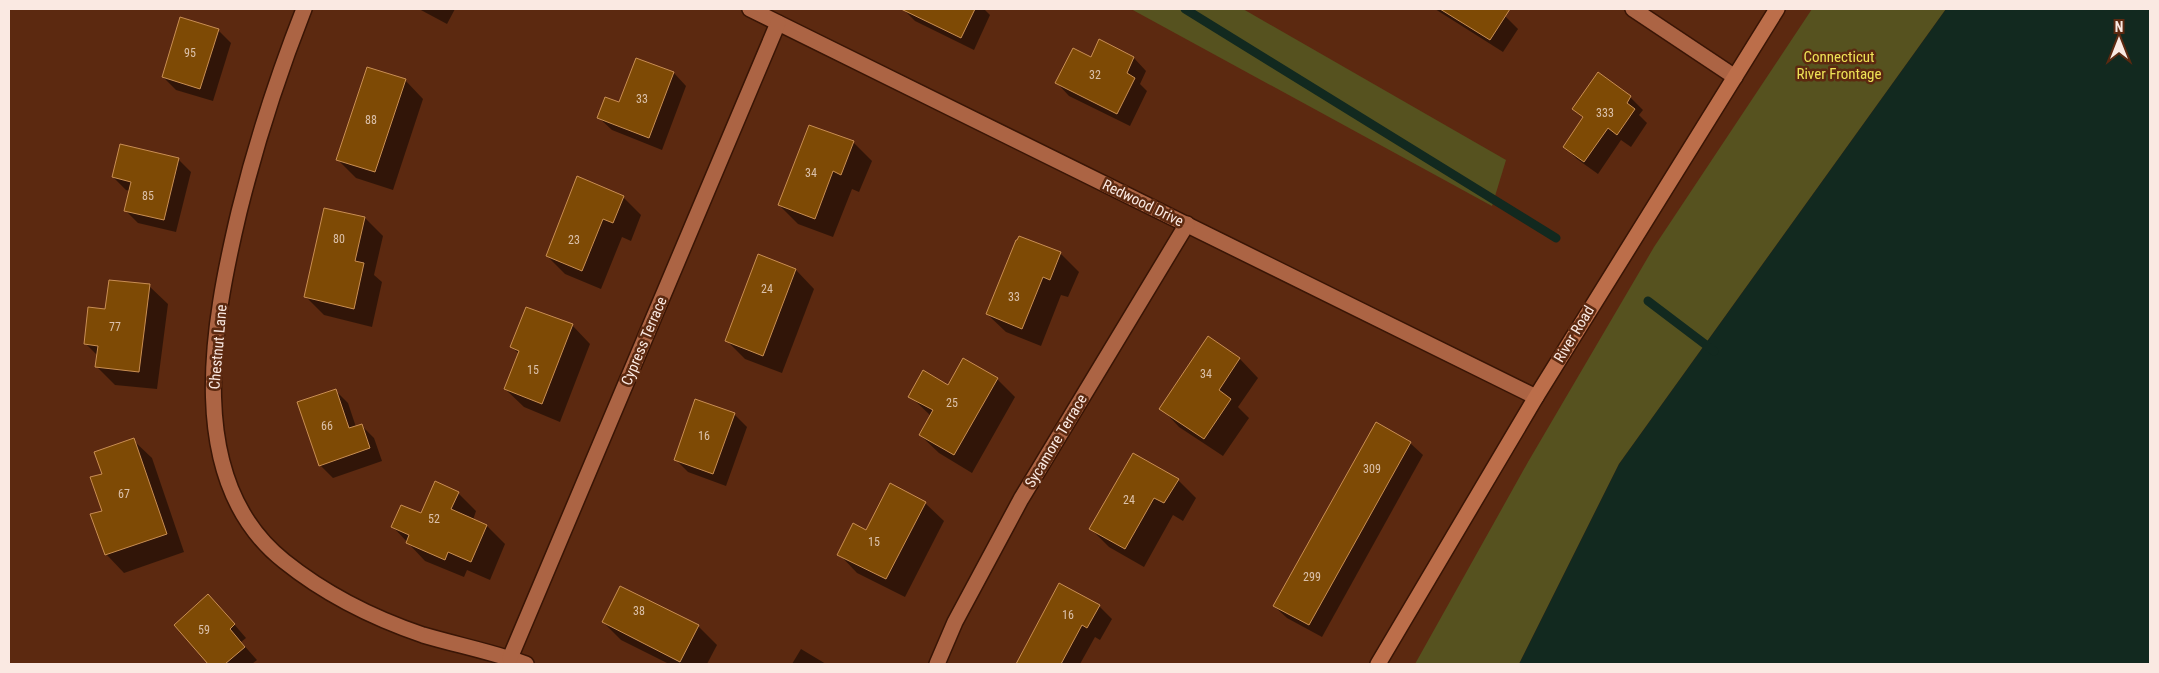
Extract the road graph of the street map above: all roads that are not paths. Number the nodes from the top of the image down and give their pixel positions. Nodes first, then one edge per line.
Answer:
1 (304, 9) edge
2 (750, 9) edge
3 (1633, 9) edge
4 (1777, 9) edge
5 (778, 22) junction
6 (1735, 77) junction
7 (1186, 224) junction
8 (1536, 396) junction
9 (510, 658) junction
10 (526, 664) edge
11 (937, 664) edge
12 (1378, 664) edge

1 - 9 street, Chestnut Lane
2 - 5 street, Redwood Drive
3 - 6 street
4 - 6 street, River Road
5 - 7 street, Redwood Drive
5 - 9 street, Cypress Terrace
6 - 8 street, River Road
7 - 8 street, Redwood Drive
7 - 11 street, Sycamore Terrace
8 - 12 street, River Road
9 - 10 street, Chestnut Lane

